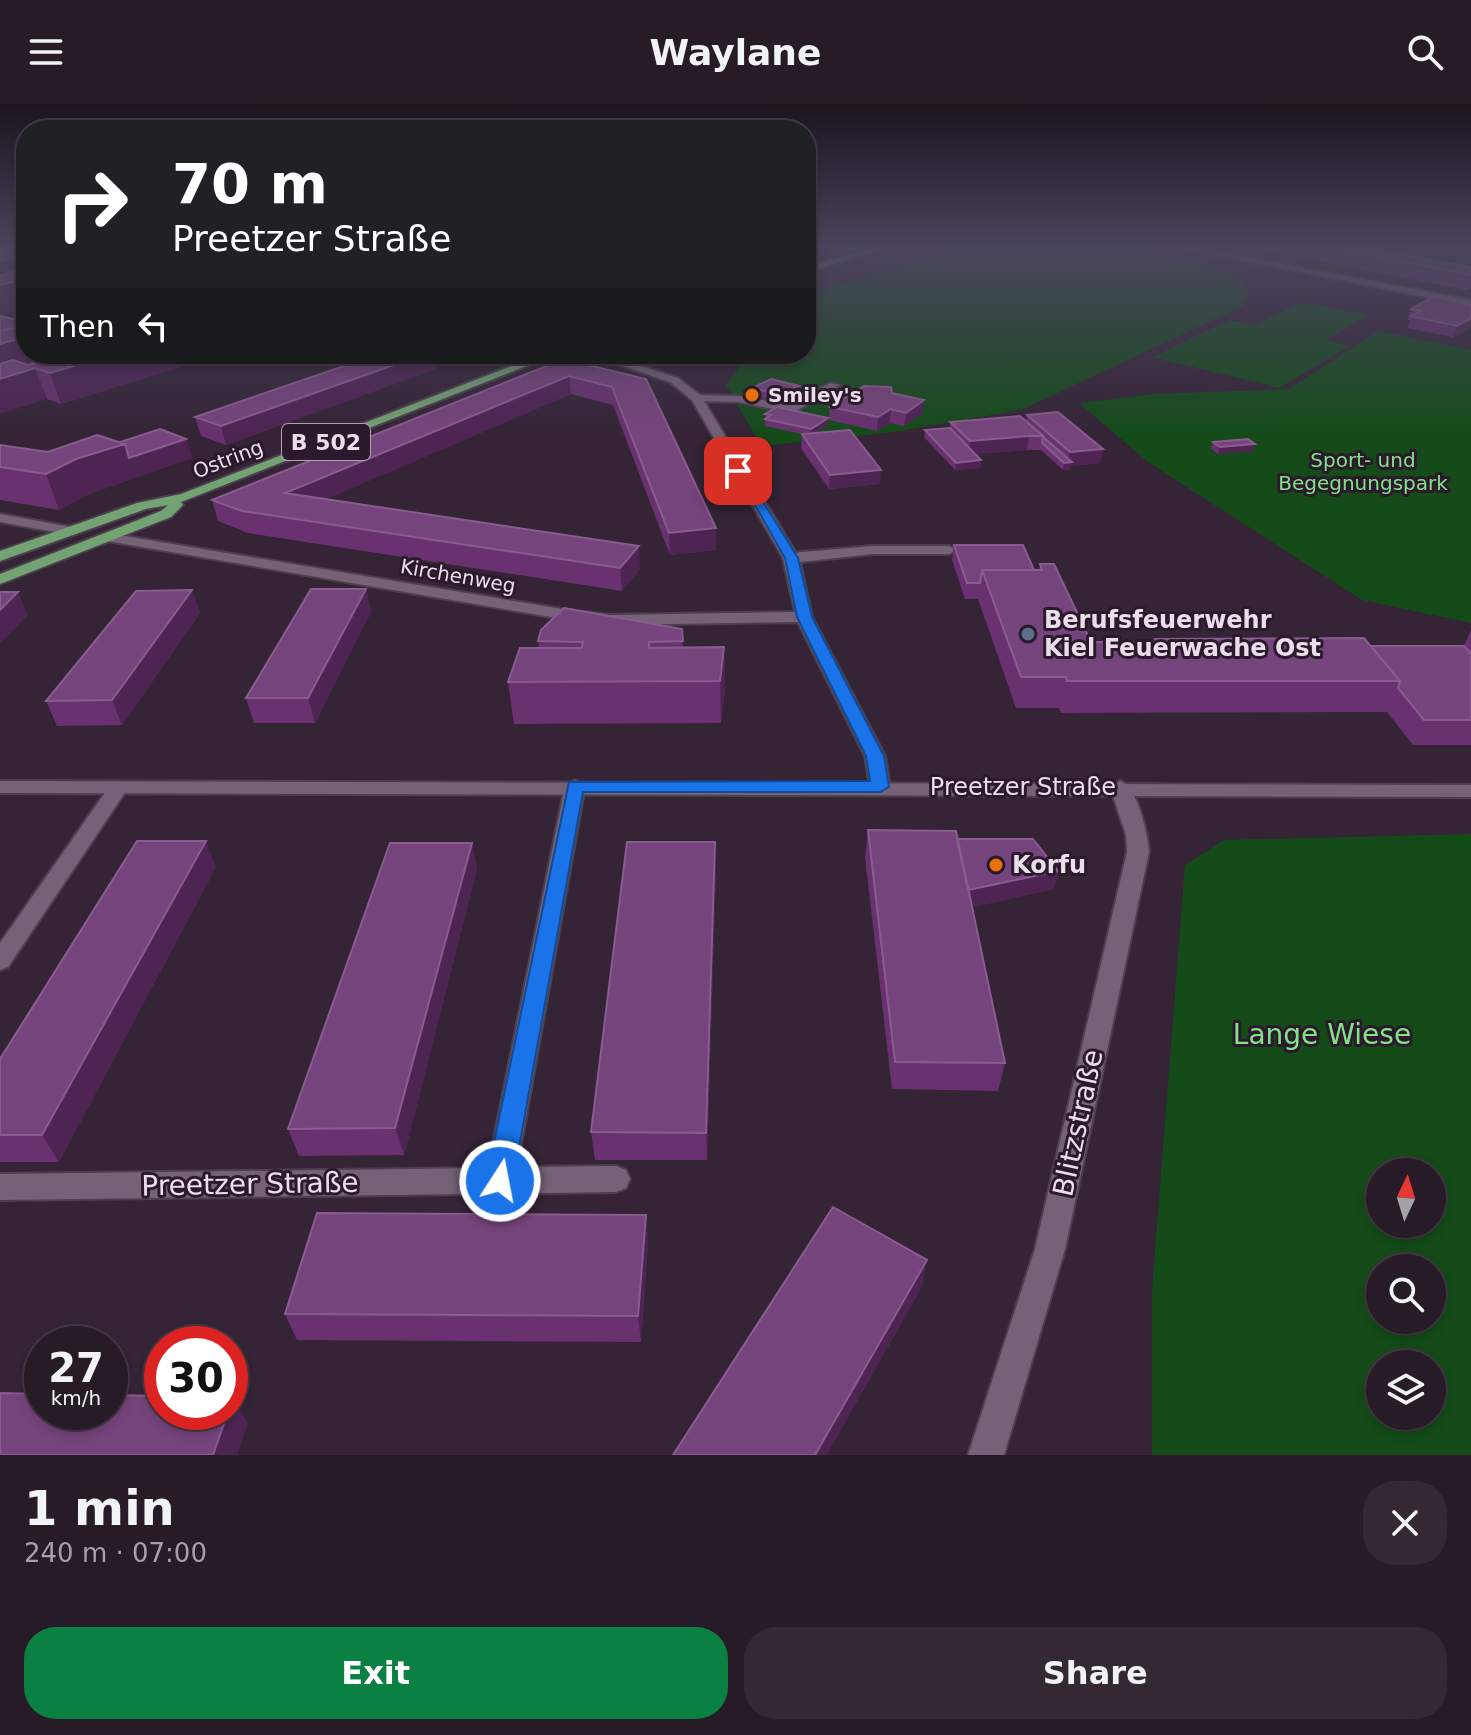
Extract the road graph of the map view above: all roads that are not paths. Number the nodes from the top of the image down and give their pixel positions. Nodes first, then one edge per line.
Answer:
1 (526, 364) edge
2 (625, 364) edge
3 (834, 385) dead end
4 (697, 398) junction
5 (185, 497) junction
6 (0, 518) edge
7 (71, 531) junction
8 (107, 537) junction
9 (949, 550) dead end
10 (0, 556) edge
11 (791, 558) junction
12 (0, 579) edge
13 (804, 617) junction
14 (575, 786) junction
15 (0, 787) edge
16 (880, 787) junction
17 (1120, 787) junction
18 (118, 788) junction
19 (1471, 791) edge
20 (0, 961) edge
21 (616, 1179) dead end
22 (500, 1181) junction
23 (0, 1187) edge
24 (986, 1455) edge

1 - 5 main road, Ostring / B 502
2 - 4 street
3 - 4 street
4 - 11 street
5 - 7 main road, Ostring / B 502
5 - 8 main road, Ostring / B 502
6 - 7 street
7 - 10 main road, Ostring / B 502
8 - 12 main road, Ostring / B 502
8 - 13 street, Kirchenweg
9 - 11 street
11 - 13 street
13 - 16 street
14 - 16 street, Preetzer Straße
14 - 18 street, Preetzer Straße
14 - 22 street
15 - 18 street, Preetzer Straße
16 - 17 street, Preetzer Straße
17 - 19 street, Preetzer Straße
17 - 24 street, Blitzstraße
18 - 20 street
21 - 22 street, Preetzer Straße
22 - 23 street, Preetzer Straße

